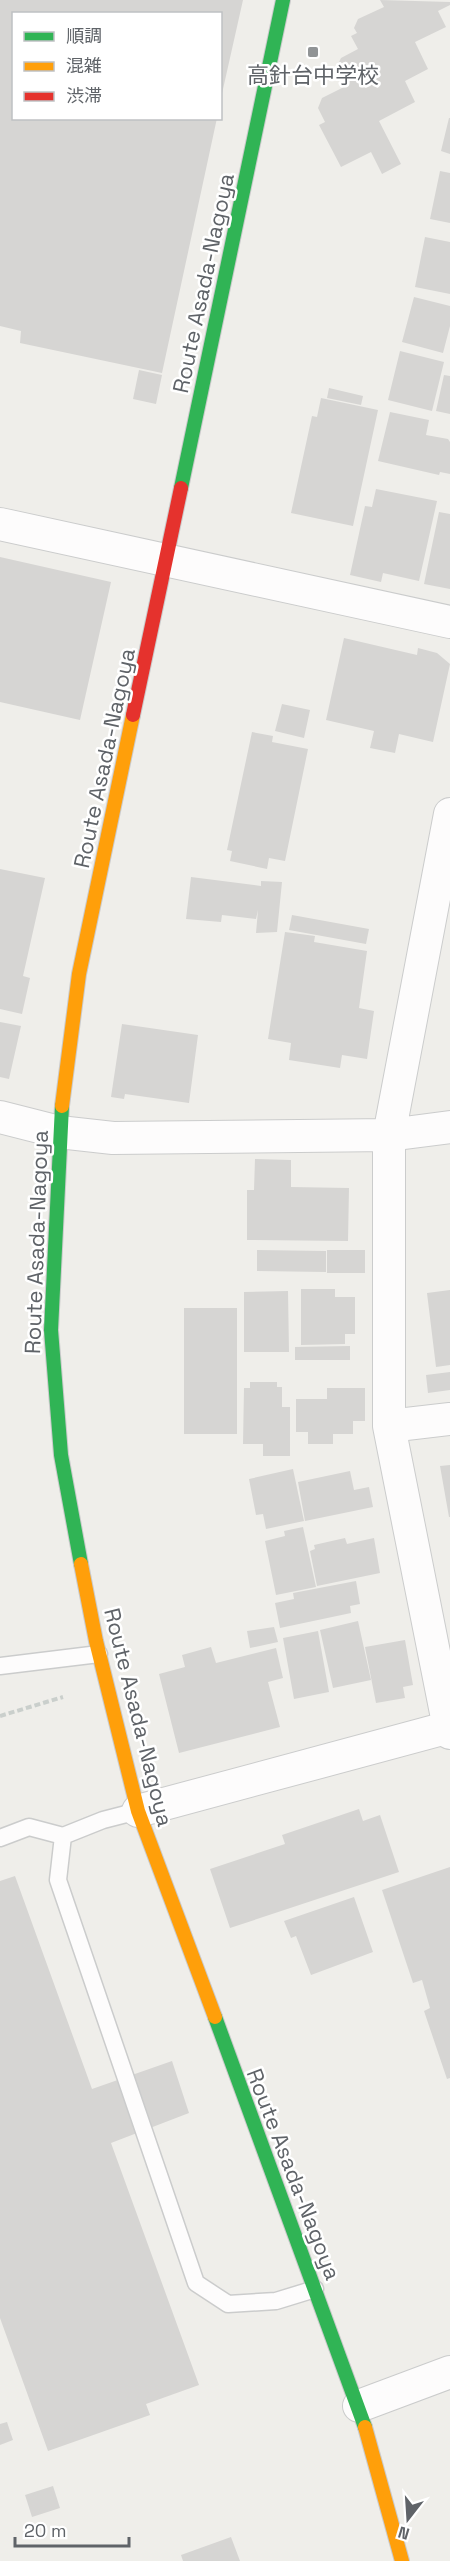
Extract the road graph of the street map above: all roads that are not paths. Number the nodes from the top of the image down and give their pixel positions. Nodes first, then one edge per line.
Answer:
1 (283, 0) edge
2 (0, 524) edge
3 (168, 561) junction
4 (450, 622) edge
5 (450, 814) edge
6 (444, 874) edge
7 (0, 1117) edge
8 (450, 1127) edge
9 (59, 1132) junction
10 (389, 1135) junction
11 (450, 1419) edge
12 (389, 1426) junction
13 (99, 1654) junction
14 (0, 1666) edge
15 (449, 1729) edge
16 (138, 1811) junction
17 (63, 1836) junction
18 (0, 1838) edge
19 (315, 2289) junction
20 (450, 2372) edge
21 (359, 2406) junction
22 (402, 2561) edge

1 - 3 main road, Route Asada-Nagoya
2 - 3 street
3 - 4 street
3 - 9 main road, Route Asada-Nagoya
5 - 6 street
6 - 10 street
7 - 9 street
8 - 10 street
9 - 10 street
9 - 13 main road, Route Asada-Nagoya
10 - 12 street
11 - 12 street
12 - 15 street
13 - 14 lane
13 - 16 main road, Route Asada-Nagoya
15 - 16 street
16 - 17 lane
16 - 19 main road, Route Asada-Nagoya
17 - 18 lane
17 - 19 lane
19 - 21 main road, Route Asada-Nagoya
20 - 21 street
21 - 22 main road, Route Asada-Nagoya

